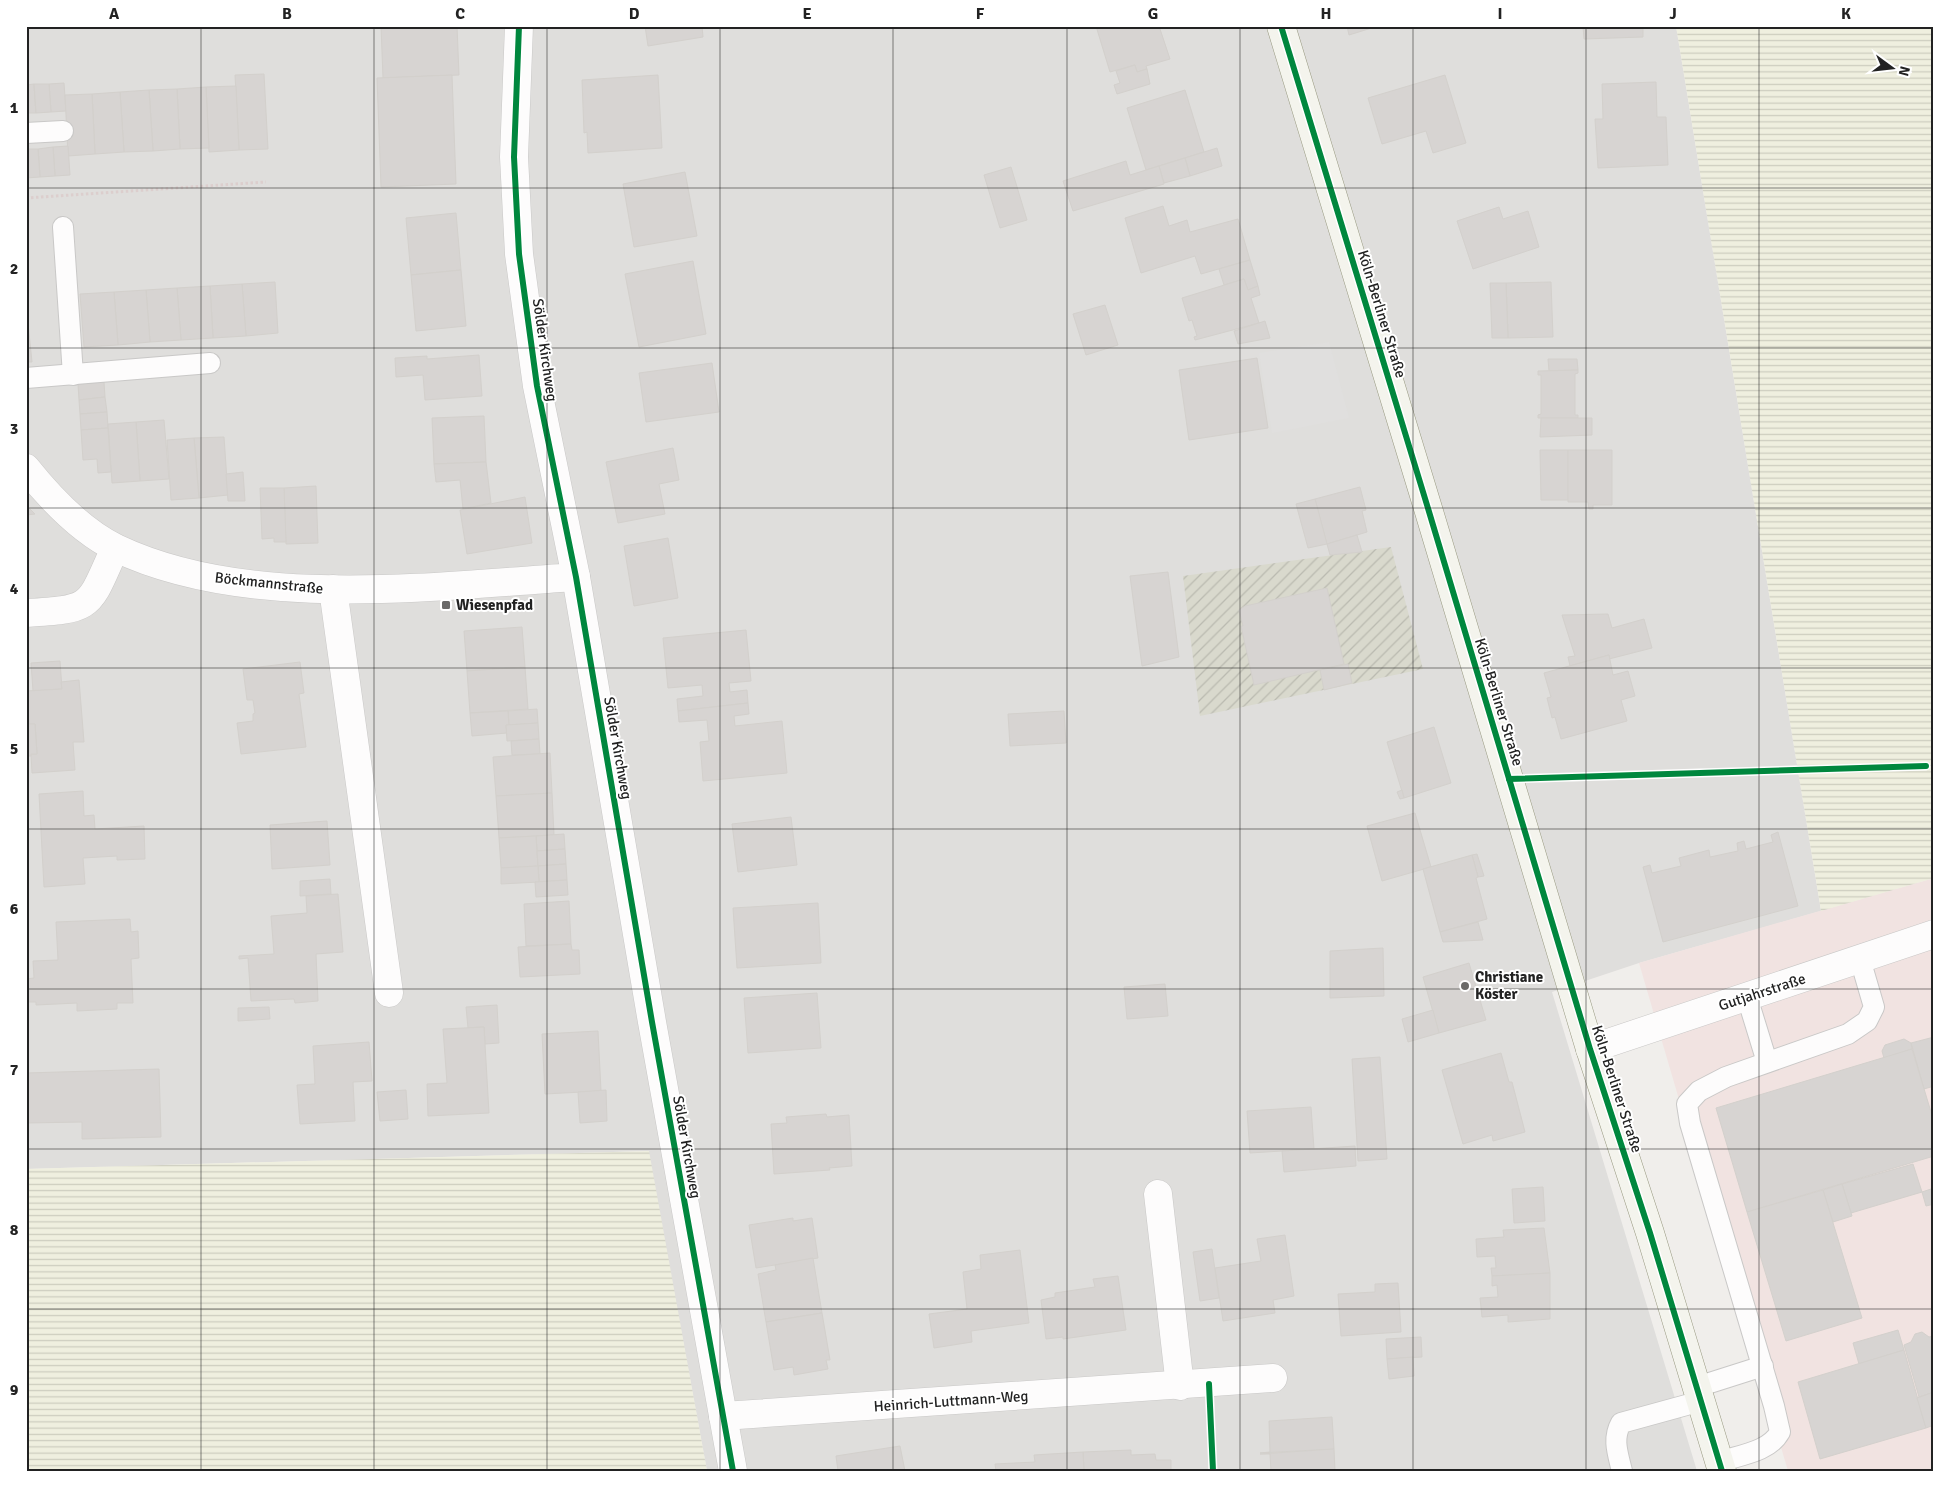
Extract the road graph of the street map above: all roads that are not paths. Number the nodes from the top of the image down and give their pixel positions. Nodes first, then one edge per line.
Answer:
1 (519, 26) edge
2 (1281, 26) edge
3 (63, 131) dead end
4 (26, 133) edge
5 (63, 227) dead end
6 (210, 363) dead end
7 (73, 375) junction
8 (26, 378) edge
9 (26, 468) edge
10 (115, 548) junction
11 (576, 576) junction
12 (333, 589) junction
13 (26, 613) edge
14 (1934, 934) edge
15 (1860, 959) junction
16 (389, 994) dead end
17 (1747, 997) junction
18 (1590, 1049) junction
19 (1767, 1062) junction
20 (1158, 1194) dead end
21 (1763, 1366) junction
22 (1273, 1378) dead end
23 (1180, 1386) junction
24 (1699, 1394) junction
25 (723, 1416) junction
26 (1720, 1466) edge
27 (732, 1471) edge
28 (1622, 1471) edge

1 - 11 street, Sölder Kirchweg
2 - 18 main road, Köln-Berliner Straße
3 - 4 lane
5 - 7 lane
6 - 7 lane
7 - 8 lane
9 - 10 street, Böckmannstraße
10 - 12 street, Böckmannstraße
10 - 13 street
11 - 12 street, Böckmannstraße
11 - 25 street, Sölder Kirchweg
12 - 16 street
14 - 15 street, Gutjahrstraße
15 - 17 street, Gutjahrstraße
15 - 19 lane
17 - 18 street, Gutjahrstraße
17 - 19 lane
18 - 24 main road, Köln-Berliner Straße
19 - 21 lane
20 - 23 street
21 - 24 lane
21 - 26 lane
22 - 23 street, Heinrich-Luttmann-Weg
23 - 25 street, Heinrich-Luttmann-Weg
24 - 26 main road, Köln-Berliner Straße
24 - 28 lane
25 - 27 street, Sölder Kirchweg

